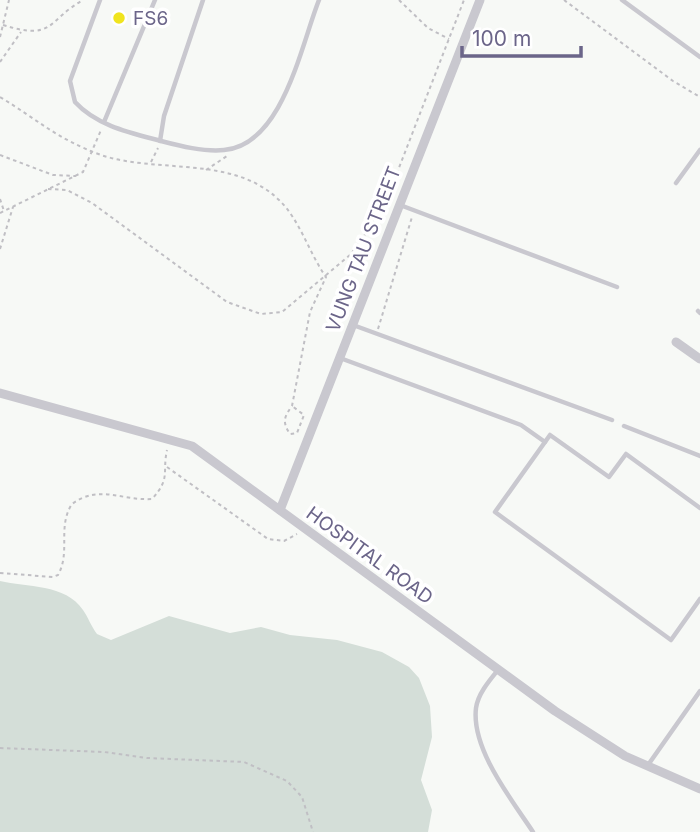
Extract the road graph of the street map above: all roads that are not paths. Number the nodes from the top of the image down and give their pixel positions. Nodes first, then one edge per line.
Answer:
1 (100, 0) edge
2 (155, 0) edge
3 (202, 0) edge
4 (319, 0) edge
5 (480, 0) edge
6 (622, 0) edge
7 (700, 57) edge
8 (104, 122) junction
9 (160, 141) junction
10 (700, 150) edge
11 (676, 183) dead end
12 (400, 205) junction
13 (617, 287) dead end
14 (353, 325) junction
15 (676, 342) dead end
16 (340, 358) junction
17 (700, 359) edge
18 (0, 393) edge
19 (612, 420) dead end
20 (624, 426) dead end
21 (545, 442) junction
22 (700, 450) edge
23 (693, 453) junction
24 (700, 456) edge
25 (700, 508) edge
26 (280, 510) junction
27 (700, 599) edge
28 (498, 670) junction
29 (700, 691) edge
30 (647, 767) junction
31 (700, 789) edge
32 (533, 832) edge

1 - 8 lane
2 - 8 lane
3 - 9 lane
4 - 9 lane
5 - 12 street, VUNG TAU STREET
6 - 7 lane
8 - 9 lane
10 - 11 lane
12 - 13 lane
12 - 14 street, VUNG TAU STREET
14 - 16 street, VUNG TAU STREET
14 - 19 lane
15 - 17 street
16 - 21 lane
16 - 26 street, VUNG TAU STREET
18 - 26 street, HOSPITAL ROAD
20 - 23 lane
21 - 25 lane
21 - 27 lane
22 - 23 lane
23 - 24 lane
26 - 28 street, HOSPITAL ROAD
28 - 30 street, HOSPITAL ROAD
28 - 32 lane
29 - 30 lane
30 - 31 street, HOSPITAL ROAD

